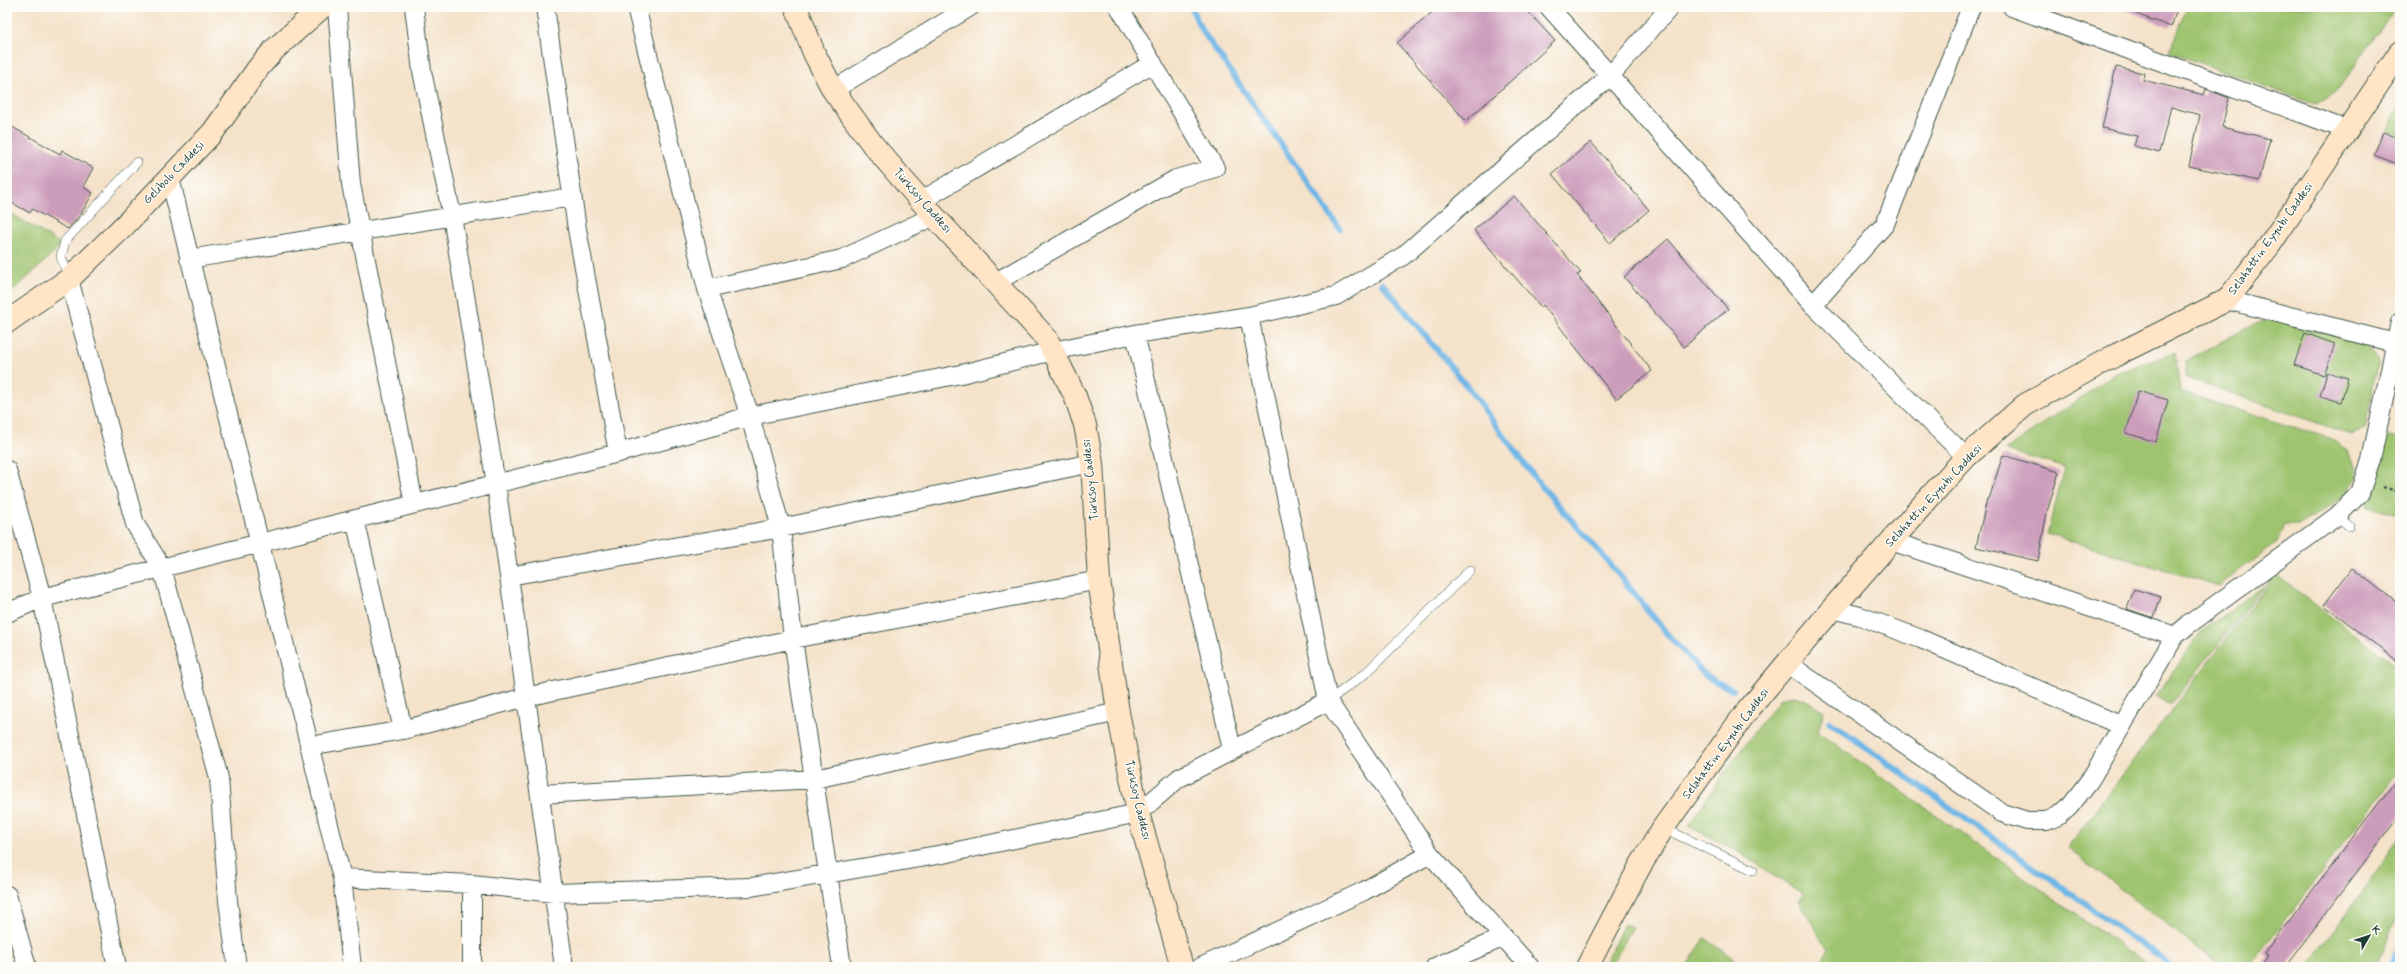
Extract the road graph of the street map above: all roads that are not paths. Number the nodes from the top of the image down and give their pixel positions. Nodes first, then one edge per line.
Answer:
1 (322, 7) edge
2 (337, 7) edge
3 (414, 7) edge
4 (545, 7) edge
5 (636, 7) edge
6 (796, 7) edge
7 (970, 7) edge
8 (1119, 7) edge
9 (1549, 7) edge
10 (1670, 7) edge
11 (1971, 7) edge
12 (2012, 7) edge
13 (2400, 52) edge
14 (1153, 63) junction
15 (1611, 75) junction
16 (833, 90) junction
17 (2347, 130) junction
18 (137, 162) dead end
19 (170, 178) junction
20 (572, 197) junction
21 (927, 208) junction
22 (452, 216) junction
23 (362, 231) junction
24 (189, 259) junction
25 (69, 279) junction
26 (996, 282) junction
27 (707, 289) junction
28 (2227, 300) junction
29 (1813, 305) junction
30 (1249, 316) junction
31 (7, 322) edge
32 (2400, 322) edge
33 (1135, 334) junction
34 (2395, 343) junction
35 (1054, 351) junction
36 (750, 416) junction
37 (618, 453) junction
38 (1966, 457) junction
39 (1092, 463) junction
40 (7, 470) edge
41 (496, 484) junction
42 (414, 504) junction
43 (355, 519) junction
44 (781, 528) junction
45 (1891, 541) junction
46 (258, 544) junction
47 (162, 568) junction
48 (1470, 570) dead end
49 (509, 576) junction
50 (1099, 580) junction
51 (42, 598) junction
52 (1832, 609) junction
53 (7, 613) edge
54 (2175, 636) junction
55 (793, 639) junction
56 (1787, 663) junction
57 (526, 697) junction
58 (1328, 701) junction
59 (1118, 712) junction
60 (2122, 726) junction
61 (403, 730) junction
62 (309, 746) junction
63 (1232, 749) junction
64 (815, 779) junction
65 (540, 794) junction
66 (1138, 813) junction
67 (1663, 828) junction
68 (1430, 854) junction
69 (1753, 870) dead end
70 (830, 873) junction
71 (342, 878) junction
72 (472, 884) junction
73 (554, 893) junction
74 (7, 895) edge
75 (1504, 937) junction
76 (27, 967) edge
77 (116, 967) edge
78 (237, 967) edge
79 (352, 967) edge
80 (472, 967) edge
81 (564, 967) edge
82 (842, 967) edge
83 (1182, 967) edge
84 (1201, 967) edge
85 (1435, 967) edge
86 (1530, 967) edge
87 (1587, 967) edge

1 - 19 street, Gelibolu Caddesi
2 - 23 street
3 - 22 street
4 - 20 street
5 - 27 street
6 - 16 street, Türksoy Caddesi
7 - 16 street
8 - 14 street
9 - 15 street
10 - 15 street
11 - 29 street
12 - 17 street
13 - 17 street, Selahattin Eyyubi Caddesi
14 - 21 street
14 - 26 street
15 - 29 street
15 - 30 street
16 - 21 street, Türksoy Caddesi
17 - 28 street, Selahattin Eyyubi Caddesi
18 - 25 lane
19 - 24 street
19 - 25 street, Gelibolu Caddesi
20 - 22 street
20 - 37 street
21 - 26 street, Türksoy Caddesi
21 - 27 street
22 - 23 street
22 - 41 street
23 - 24 street
23 - 42 street
24 - 46 street
25 - 31 street, Gelibolu Caddesi
25 - 47 street
26 - 35 street, Türksoy Caddesi
27 - 36 street
28 - 34 street
28 - 38 street, Selahattin Eyyubi Caddesi
29 - 38 street
30 - 33 street
30 - 58 street
32 - 34 street
33 - 35 street
33 - 63 street
34 - 54 street
35 - 36 street
35 - 39 street, Türksoy Caddesi
36 - 37 street
36 - 44 street
37 - 41 street
38 - 45 street, Selahattin Eyyubi Caddesi
39 - 44 street
39 - 50 street, Türksoy Caddesi
40 - 51 street
41 - 42 street
41 - 49 street
42 - 43 street
43 - 46 street
43 - 61 street
44 - 49 street
44 - 55 street
45 - 52 street, Selahattin Eyyubi Caddesi
45 - 54 street
46 - 47 street
46 - 62 street
47 - 51 street
47 - 78 street
48 - 58 lane
49 - 57 street
50 - 55 street
50 - 59 street, Türksoy Caddesi
51 - 53 street
51 - 77 street
52 - 56 street, Selahattin Eyyubi Caddesi
52 - 60 street
54 - 60 street
55 - 57 street
55 - 64 street
56 - 60 street
56 - 67 street, Selahattin Eyyubi Caddesi
57 - 61 street
57 - 65 street
58 - 63 street
58 - 68 street
59 - 64 street
59 - 66 street, Türksoy Caddesi
61 - 62 street
62 - 71 street
63 - 66 street
64 - 65 street
64 - 70 street
65 - 73 street
66 - 70 street
66 - 83 street, Türksoy Caddesi
67 - 69 lane
67 - 87 street, Selahattin Eyyubi Caddesi
68 - 75 street
68 - 84 street
70 - 73 street
70 - 82 street
71 - 72 street
71 - 79 street
72 - 73 street
72 - 80 street
73 - 81 street
74 - 76 street
75 - 85 street
75 - 86 street

